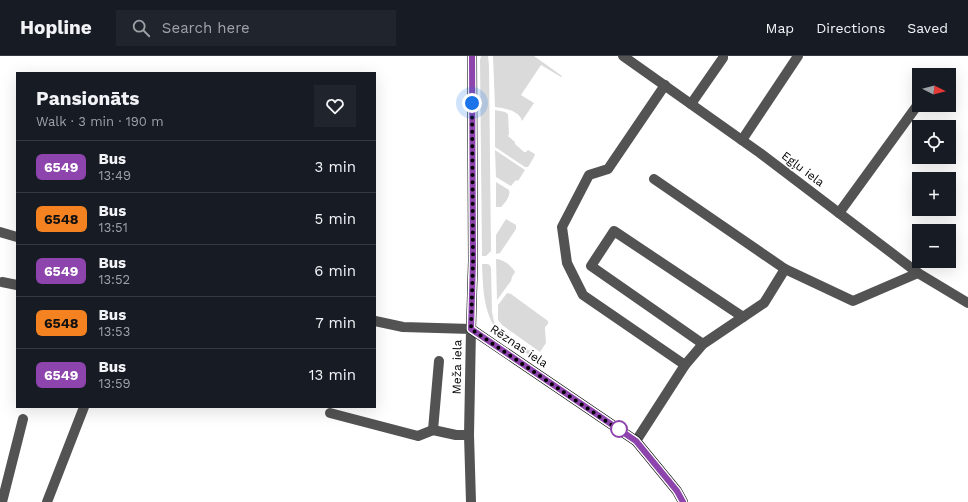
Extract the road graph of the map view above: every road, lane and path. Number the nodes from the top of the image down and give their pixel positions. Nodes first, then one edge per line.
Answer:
1 (472, 56) edge
2 (623, 56) edge
3 (723, 56) edge
4 (798, 56) edge
5 (665, 85) junction
6 (691, 104) junction
7 (912, 112) edge
8 (742, 140) junction
9 (654, 179) dead end
10 (839, 213) junction
11 (0, 232) edge
12 (16, 236) edge
13 (785, 269) junction
14 (918, 273) junction
15 (2, 282) dead end
16 (16, 285) edge
17 (968, 303) edge
18 (744, 317) junction
19 (376, 321) edge
20 (471, 329) junction
21 (704, 344) junction
22 (439, 361) dead end
23 (684, 365) junction
24 (84, 408) edge
25 (330, 413) dead end
26 (23, 419) dead end
27 (433, 430) junction
28 (469, 435) junction
29 (636, 441) junction
30 (2, 502) edge
31 (47, 502) edge
32 (471, 502) edge
33 (683, 502) edge

1 - 20 main road, Rēznas iela
2 - 5 street, Egļu iela
3 - 6 street
4 - 8 street
5 - 6 street, Egļu iela
5 - 23 street
6 - 8 street, Egļu iela
7 - 10 street
8 - 10 street, Egļu iela
9 - 13 street
10 - 14 street, Egļu iela
11 - 12 street
13 - 14 street
13 - 18 street
14 - 17 street, Egļu iela
15 - 16 street
18 - 21 street
18 - 21 street
19 - 20 street, Meža iela
20 - 28 street, Meža iela
20 - 29 main road, Rēznas iela
21 - 23 street
22 - 27 street
23 - 29 street
24 - 31 street
25 - 27 street
26 - 30 street
27 - 28 street
28 - 32 street, Meža iela
29 - 33 main road, Rēznas iela

